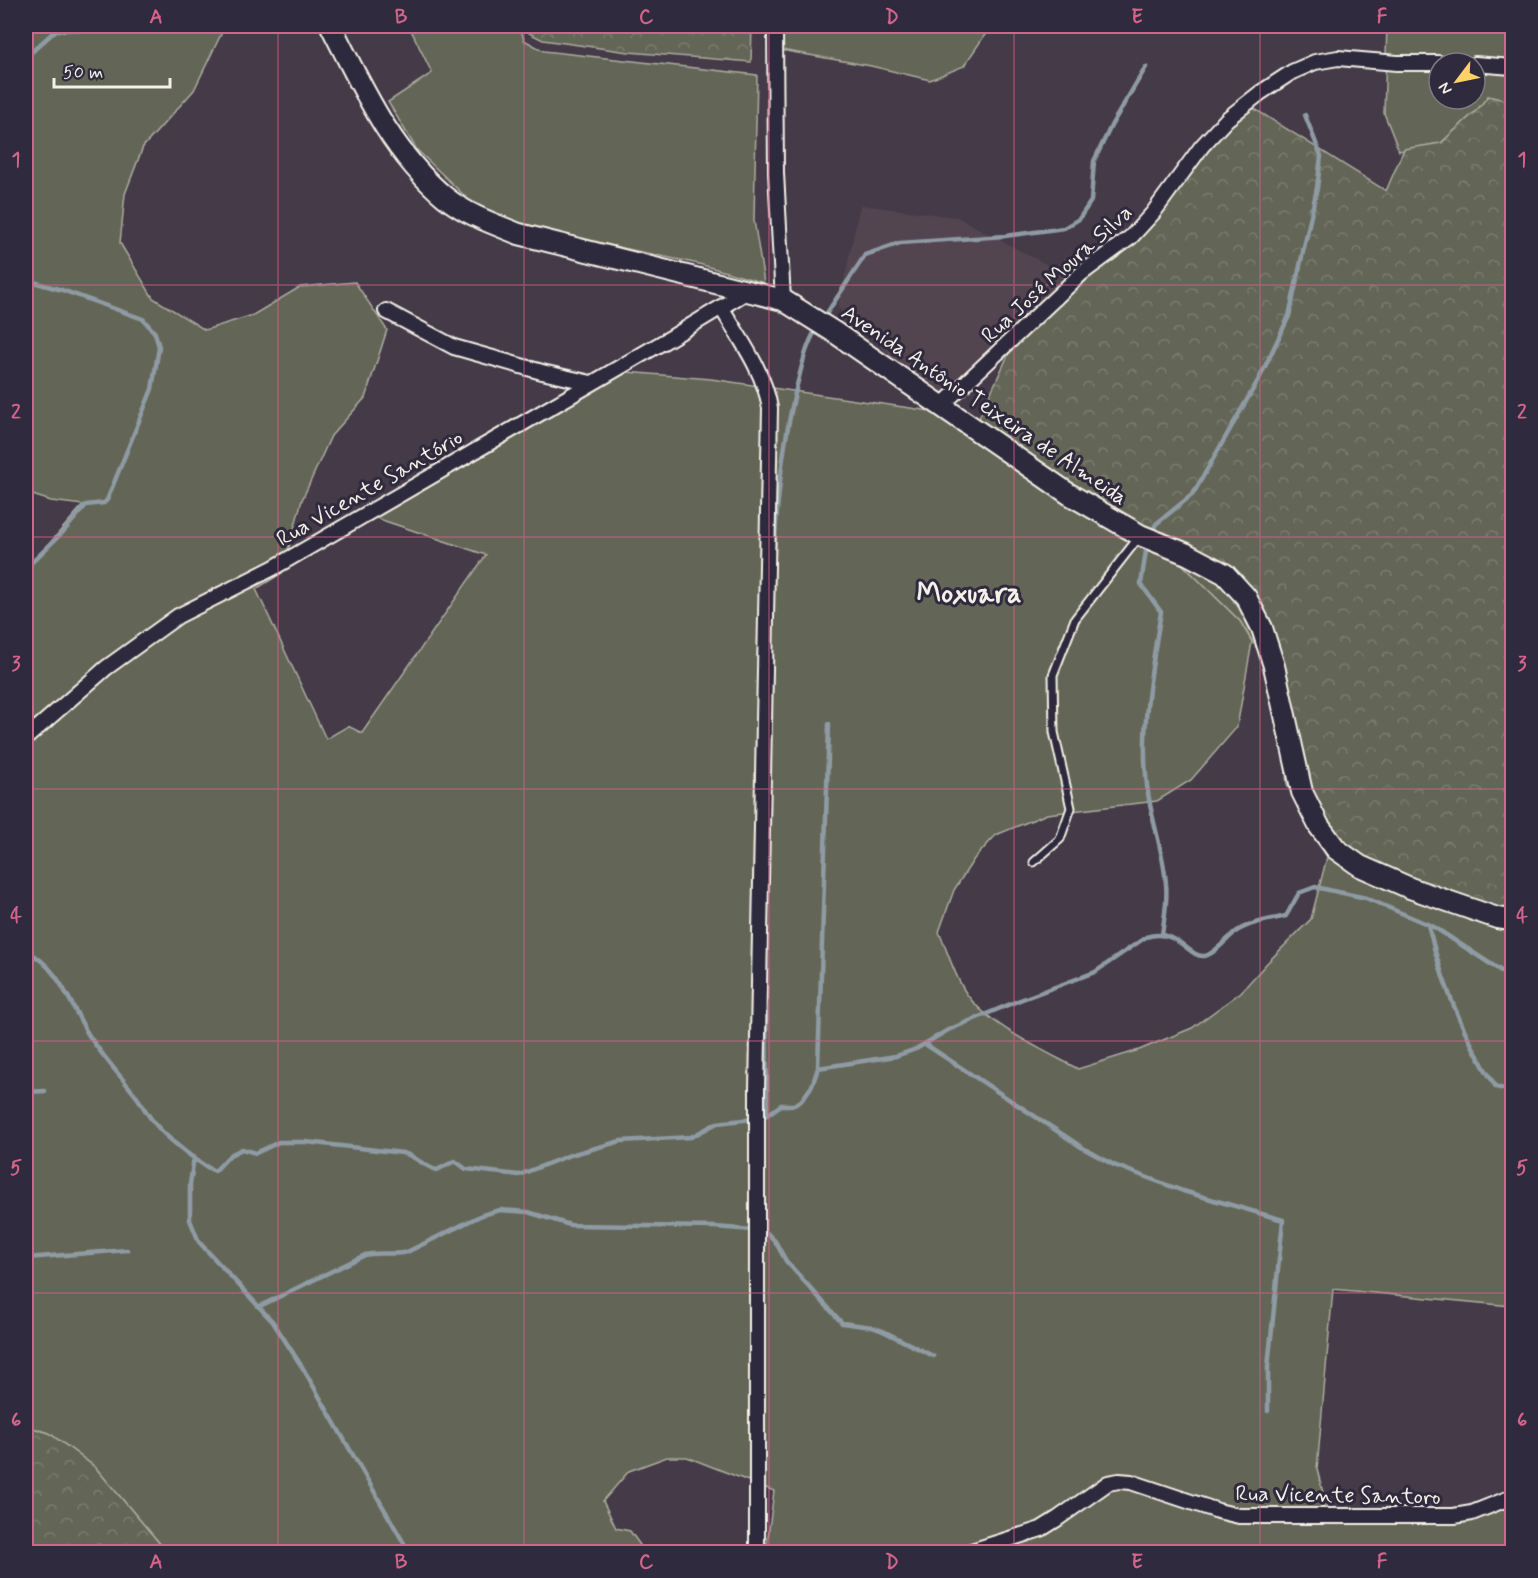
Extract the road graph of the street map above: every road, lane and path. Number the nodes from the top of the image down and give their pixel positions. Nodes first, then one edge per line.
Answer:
1 (331, 26) edge
2 (775, 26) edge
3 (1427, 63) edge
4 (1487, 65) edge
5 (1512, 67) edge
6 (748, 291) junction
7 (783, 300) junction
8 (721, 307) junction
9 (386, 311) dead end
10 (591, 383) junction
11 (941, 406) junction
12 (1140, 535) junction
13 (26, 738) edge
14 (1034, 862) dead end
15 (1512, 920) edge
16 (1512, 1497) edge
17 (757, 1552) edge
18 (968, 1552) edge

1 - 6 street, Avenida Antônio Teixeira de Almeida
2 - 7 street
3 - 11 street, Rua José Moura Silva
4 - 5 street
6 - 7 street, Avenida Antônio Teixeira de Almeida
6 - 8 street, Rua Vicente Santório
7 - 11 street, Avenida Antônio Teixeira de Almeida
8 - 10 street, Rua Vicente Santório
8 - 17 street
9 - 10 street
10 - 13 street, Rua Vicente Santório
11 - 12 street, Avenida Antônio Teixeira de Almeida
12 - 14 lane
12 - 15 street, Avenida Antônio Teixeira de Almeida
16 - 18 street, Rua Vicente Santoro

